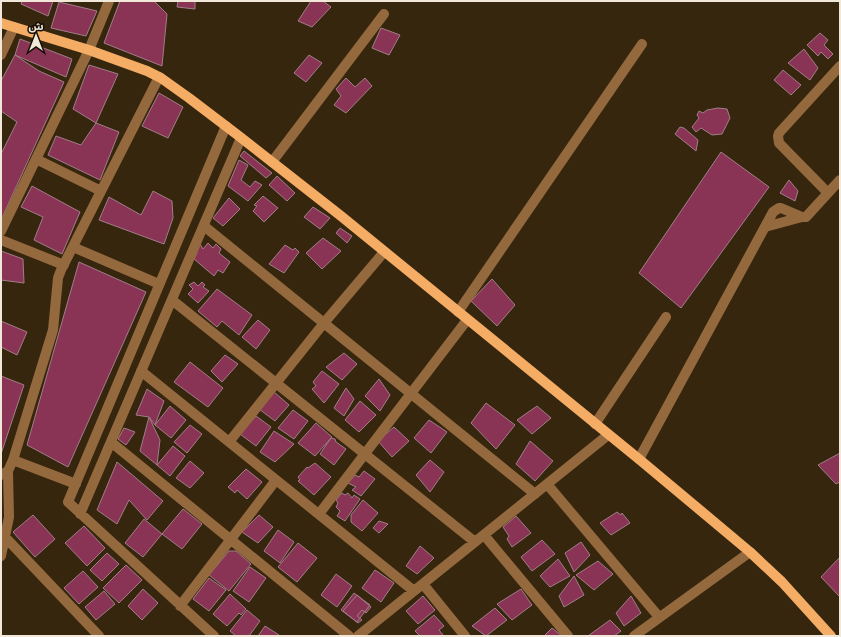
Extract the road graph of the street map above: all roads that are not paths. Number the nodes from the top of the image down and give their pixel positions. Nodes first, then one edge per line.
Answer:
1 (109, 1) edge
2 (384, 14) dead end
3 (1, 23) edge
4 (14, 27) junction
5 (642, 44) dead end
6 (89, 50) junction
7 (1, 55) edge
8 (840, 66) edge
9 (159, 77) junction
10 (226, 126) junction
11 (241, 138) junction
12 (36, 159) junction
13 (272, 162) junction
14 (840, 180) edge
15 (101, 191) junction
16 (828, 193) junction
17 (802, 217) junction
18 (204, 226) junction
19 (765, 227) junction
20 (1, 231) edge
21 (1, 240) edge
22 (73, 247) junction
23 (384, 252) junction
24 (64, 265) junction
25 (159, 284) junction
26 (172, 300) junction
27 (458, 312) junction
28 (666, 317) dead end
29 (467, 320) junction
30 (324, 323) junction
31 (141, 371) junction
32 (276, 384) junction
33 (411, 394) junction
34 (595, 424) junction
35 (608, 435) junction
36 (111, 442) junction
37 (229, 442) junction
38 (364, 454) junction
39 (639, 459) junction
40 (13, 460) junction
41 (5, 473) edge
42 (276, 480) junction
43 (76, 484) junction
44 (547, 484) junction
45 (535, 494) junction
46 (80, 514) junction
47 (318, 514) junction
48 (484, 535) junction
49 (5, 537) junction
50 (230, 540) junction
51 (475, 542) junction
52 (750, 552) junction
53 (1, 556) edge
54 (423, 584) junction
55 (414, 591) junction
56 (180, 606) junction
57 (659, 617) junction
58 (369, 633) edge
59 (98, 636) edge
60 (214, 636) edge
61 (349, 636) edge
62 (358, 636) edge
63 (465, 636) edge
64 (568, 636) edge
65 (634, 636) edge
66 (831, 636) edge

1 - 6 street
2 - 13 street
3 - 4 main road
4 - 6 main road
4 - 7 street
5 - 27 street
6 - 9 main road
6 - 12 street
8 - 16 street
9 - 10 main road
9 - 15 street
10 - 11 main road
10 - 25 street
11 - 13 main road
11 - 18 street
12 - 15 street
12 - 20 street
13 - 23 main road
14 - 16 street
15 - 22 street
16 - 17 street
17 - 19 street
17 - 19 street
18 - 26 street
18 - 30 street
19 - 39 street
21 - 24 street
22 - 24 street
22 - 25 street
23 - 27 main road
23 - 30 street
24 - 40 street
25 - 43 street
26 - 31 street
26 - 32 street
27 - 29 main road
28 - 34 street
29 - 33 street
29 - 34 main road
30 - 32 street
30 - 33 street
31 - 36 street
31 - 37 street
32 - 37 street
32 - 38 street
33 - 38 street
33 - 45 street
34 - 35 main road
35 - 39 main road
35 - 44 street
36 - 46 street
36 - 50 street
37 - 42 street
38 - 47 street
38 - 51 street
39 - 52 main road
40 - 41 street
40 - 43 street
41 - 49 street
42 - 47 street
42 - 50 street
43 - 46 street
44 - 45 street
44 - 57 street
45 - 48 street
46 - 56 street
47 - 55 street
48 - 51 street
48 - 64 street
49 - 53 street
49 - 59 street
50 - 56 street
50 - 61 street
51 - 54 street
52 - 57 street
52 - 66 main road
54 - 55 street
54 - 63 street
55 - 58 street
56 - 60 street
57 - 65 street
58 - 62 street

